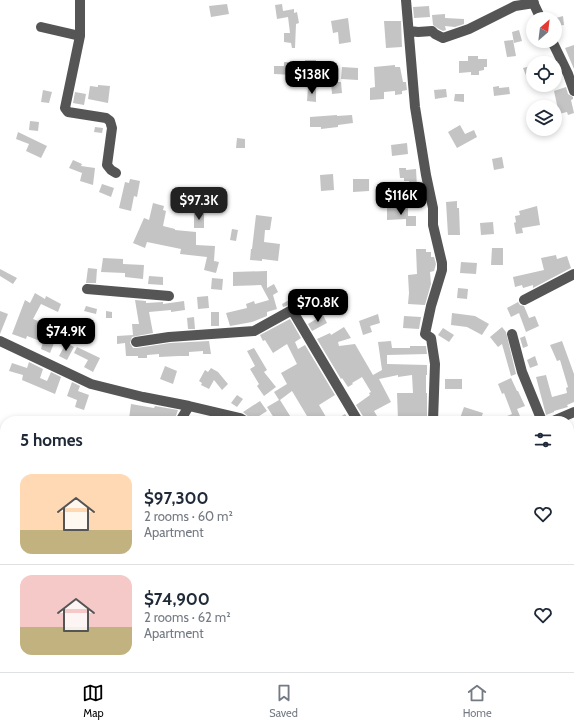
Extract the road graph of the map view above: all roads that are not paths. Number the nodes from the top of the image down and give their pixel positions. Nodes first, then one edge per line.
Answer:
1 (80, 0) edge
2 (406, 0) edge
3 (533, 2) edge
4 (538, 12) edge
5 (41, 27) dead end
6 (410, 31) junction
7 (80, 36) junction
8 (555, 48) edge
9 (574, 91) edge
10 (116, 174) dead end
11 (574, 274) edge
12 (88, 289) dead end
13 (169, 296) dead end
14 (524, 300) dead end
15 (512, 334) dead end
16 (0, 341) edge
17 (136, 342) dead end
18 (189, 406) junction
19 (574, 412) edge
20 (183, 416) edge
21 (232, 416) edge
22 (355, 416) edge
23 (433, 416) edge
24 (540, 416) edge
25 (565, 416) edge

1 - 7 street
2 - 6 street
3 - 4 street
3 - 6 street
5 - 7 street
6 - 23 street
7 - 10 street
8 - 9 street
11 - 14 street
12 - 13 street
15 - 24 street
16 - 18 street
17 - 22 street
18 - 20 street
18 - 21 street
19 - 25 street

